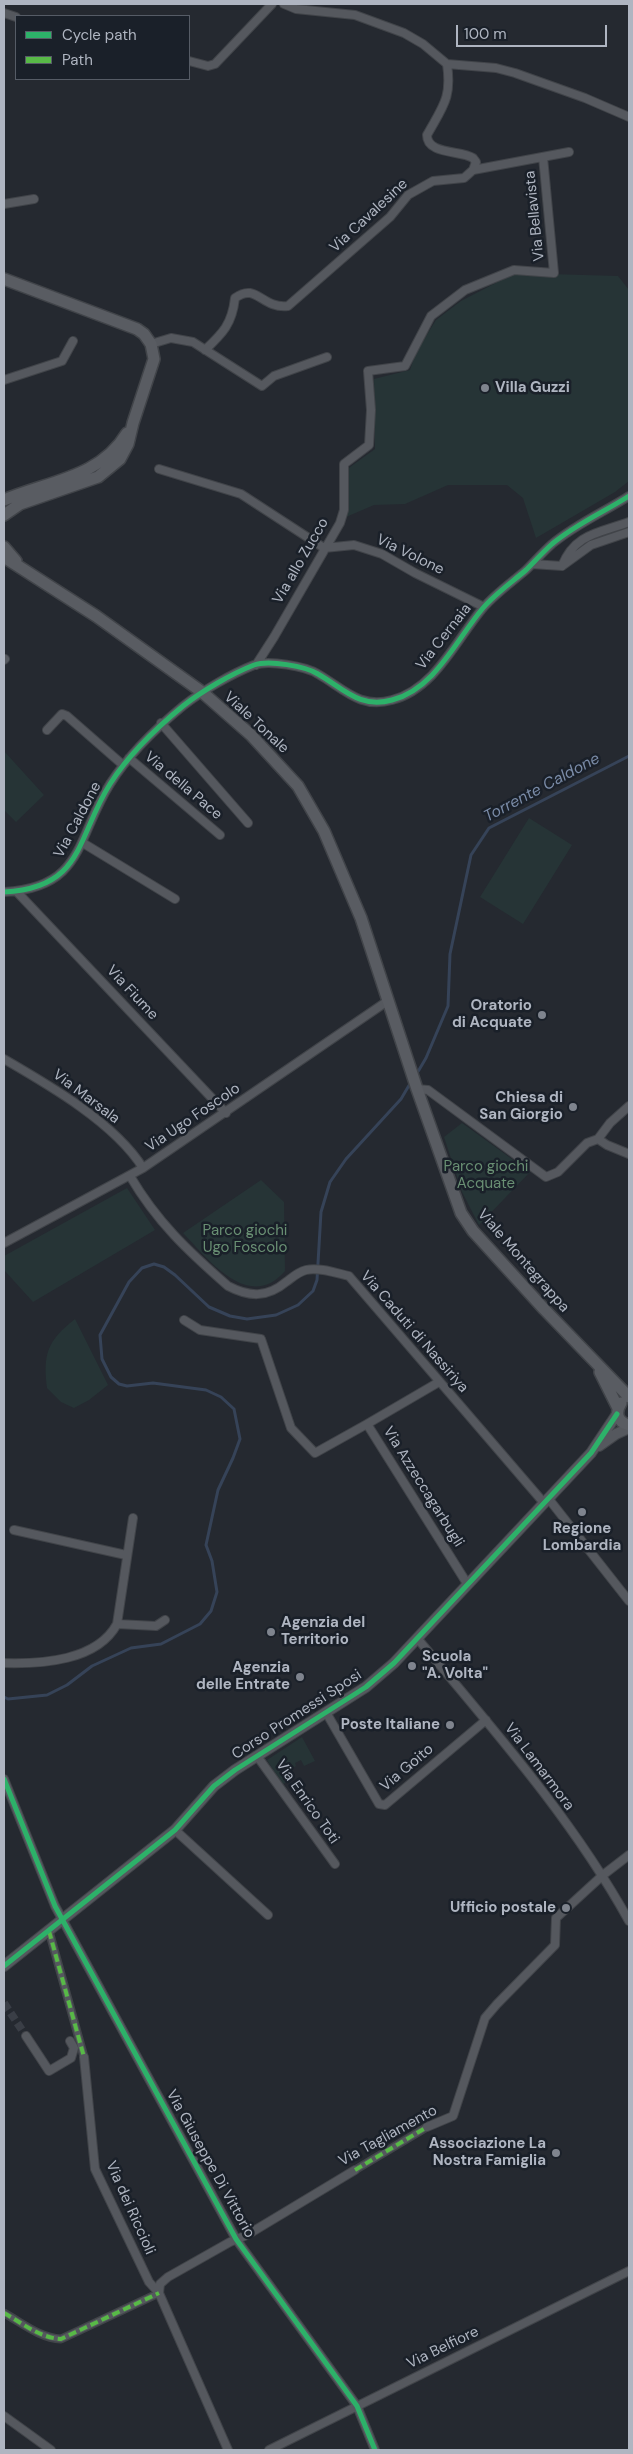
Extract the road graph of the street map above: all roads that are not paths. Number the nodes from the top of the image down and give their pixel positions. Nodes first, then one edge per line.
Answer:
1 (272, 4) edge
2 (284, 4) edge
3 (190, 61) edge
4 (448, 64) junction
5 (629, 117) edge
6 (569, 152) dead end
7 (543, 157) junction
8 (473, 170) junction
9 (34, 199) dead end
10 (4, 204) edge
11 (4, 279) edge
12 (440, 310) joint
13 (73, 341) dead end
14 (152, 344) junction
15 (205, 350) junction
16 (327, 357) dead end
17 (4, 380) edge
18 (133, 423) junction
19 (159, 469) dead end
20 (629, 496) edge
21 (4, 500) edge
22 (4, 515) edge
23 (629, 522) edge
24 (629, 532) edge
25 (4, 547) edge
26 (324, 548) junction
27 (4, 557) edge
28 (532, 564) junction
29 (562, 566) junction
30 (24, 569) junction
31 (484, 607) junction
32 (256, 665) junction
33 (202, 692) junction
34 (161, 724) junction
35 (47, 730) dead end
36 (128, 758) junction
37 (123, 765) junction
38 (248, 823) dead end
39 (220, 835) dead end
40 (83, 843) junction
41 (4, 892) edge
42 (17, 892) junction
43 (175, 899) dead end
44 (389, 1000) junction
45 (4, 1060) edge
46 (416, 1087) junction
47 (629, 1106) edge
48 (226, 1113) junction
49 (598, 1139) junction
50 (629, 1154) edge
51 (143, 1168) junction
52 (130, 1176) junction
53 (4, 1243) edge
54 (184, 1320) dead end
55 (594, 1362) junction
56 (439, 1382) junction
57 (629, 1398) edge
58 (617, 1411) junction
59 (367, 1424) junction
60 (629, 1426) edge
61 (591, 1453) junction
62 (546, 1500) junction
63 (133, 1518) dead end
64 (14, 1530) dead end
65 (126, 1555) junction
66 (468, 1584) junction
67 (629, 1601) edge
68 (166, 1620) dead end
69 (118, 1624) junction
70 (417, 1638) junction
71 (4, 1662) edge
72 (327, 1714) junction
73 (486, 1720) junction
74 (257, 1756) junction
75 (4, 1779) edge
76 (175, 1830) junction
77 (629, 1855) edge
78 (335, 1864) dead end
79 (603, 1875) junction
80 (268, 1914) dead end
81 (63, 1920) junction
82 (629, 1921) edge
83 (49, 1931) junction
84 (4, 1966) edge
85 (26, 2036) tunnel mouth
86 (70, 2041) dead end
87 (84, 2057) joint
88 (427, 2127) joint
89 (356, 2170) joint
90 (236, 2239) junction
91 (629, 2271) edge
92 (159, 2292) junction
93 (4, 2313) edge
94 (357, 2406) junction
95 (4, 2416) edge
96 (52, 2450) edge
97 (228, 2450) edge
98 (269, 2450) edge
99 (375, 2450) edge

1 - 3 street
2 - 4 street
4 - 5 street
4 - 8 street
6 - 7 street, Via Cavalesine
7 - 8 street, Via Cavalesine
7 - 12 street, Via Bellavista
8 - 15 street, Via Cavalesine
9 - 10 street
11 - 14 main road
12 - 26 street, Via allo Zucco
13 - 17 street
14 - 15 street
14 - 18 main road
15 - 16 street
18 - 21 main road
18 - 22 main road
19 - 26 street
20 - 28 street, Via Cernaia
23 - 29 street
24 - 29 street
25 - 30 main road, Viale Tonale
26 - 31 street, Via Volone
26 - 32 street, Via allo Zucco
27 - 30 main road, Viale Tonale
28 - 29 street
28 - 31 street, Via Cernaia
30 - 33 main road, Viale Tonale
31 - 32 street, Via Cernaia
32 - 33 street, Via Cernaia
33 - 34 street, Via Caldone
33 - 44 main road, Viale Tonale
34 - 36 street, Via Caldone
34 - 38 street
35 - 37 street
36 - 37 street, Via Caldone
36 - 39 street, Via della Pace
37 - 40 street, Via Caldone
40 - 42 street, Via Caldone
40 - 43 street
41 - 42 street, Via Caldone
42 - 48 street, Via Fiume
44 - 46 main road, Viale Montegrappa
44 - 48 street, Via Ugo Foscolo
45 - 51 street, Via Marsala
46 - 49 street
46 - 55 main road, Viale Montegrappa
47 - 49 street
48 - 51 street, Via Ugo Foscolo
49 - 50 street
51 - 52 street, Via Ugo Foscolo
52 - 53 street, Via Ugo Foscolo
52 - 56 street, Via Caduti di Nassiriya
54 - 59 street
55 - 57 main road, Viale Montegrappa
55 - 58 main road, Viale Montegrappa
56 - 59 street, Via Azzeccagarbugli
56 - 62 street, Via Caduti di Nassiriya
57 - 58 main road
58 - 60 main road, Viale Montegrappa
58 - 61 street, Corso Promessi Sposi
59 - 66 street, Via Azzeccagarbugli
60 - 61 street, Corso Promessi Sposi
61 - 62 street, Corso Promessi Sposi
62 - 66 street, Corso Promessi Sposi
62 - 67 street, Via Caduti di Nassiriya
63 - 65 street
64 - 65 street
65 - 69 street
66 - 70 street, Corso Promessi Sposi
68 - 69 street
69 - 71 street
70 - 72 street, Corso Promessi Sposi
70 - 73 street, Via Lamarmora
72 - 73 street, Via Goito
72 - 74 street, Corso Promessi Sposi
73 - 79 street, Via Lamarmora
74 - 76 street, Corso Promessi Sposi
74 - 78 street, Via Enrico Toti
75 - 81 street, Via Giuseppe Di Vittorio
76 - 80 street
76 - 81 street, Corso Promessi Sposi
77 - 79 street, Via Tagliamento
79 - 82 street, Via Lamarmora
79 - 88 street, Via Tagliamento
81 - 83 street, Corso Promessi Sposi
81 - 90 street, Via Giuseppe Di Vittorio
83 - 84 street, Corso Promessi Sposi
83 - 87 street, Via dei Riccioli
85 - 86 street
87 - 92 street, Via dei Riccioli
88 - 89 street, Via Tagliamento
89 - 90 street, Via Tagliamento
90 - 92 street, Via Tagliamento
90 - 94 street, Via Giuseppe Di Vittorio
91 - 94 street, Via Belfiore
92 - 93 street
92 - 97 street, Via dei Riccioli
94 - 98 street, Via Belfiore
94 - 99 street, Via Giuseppe Di Vittorio
95 - 96 street

